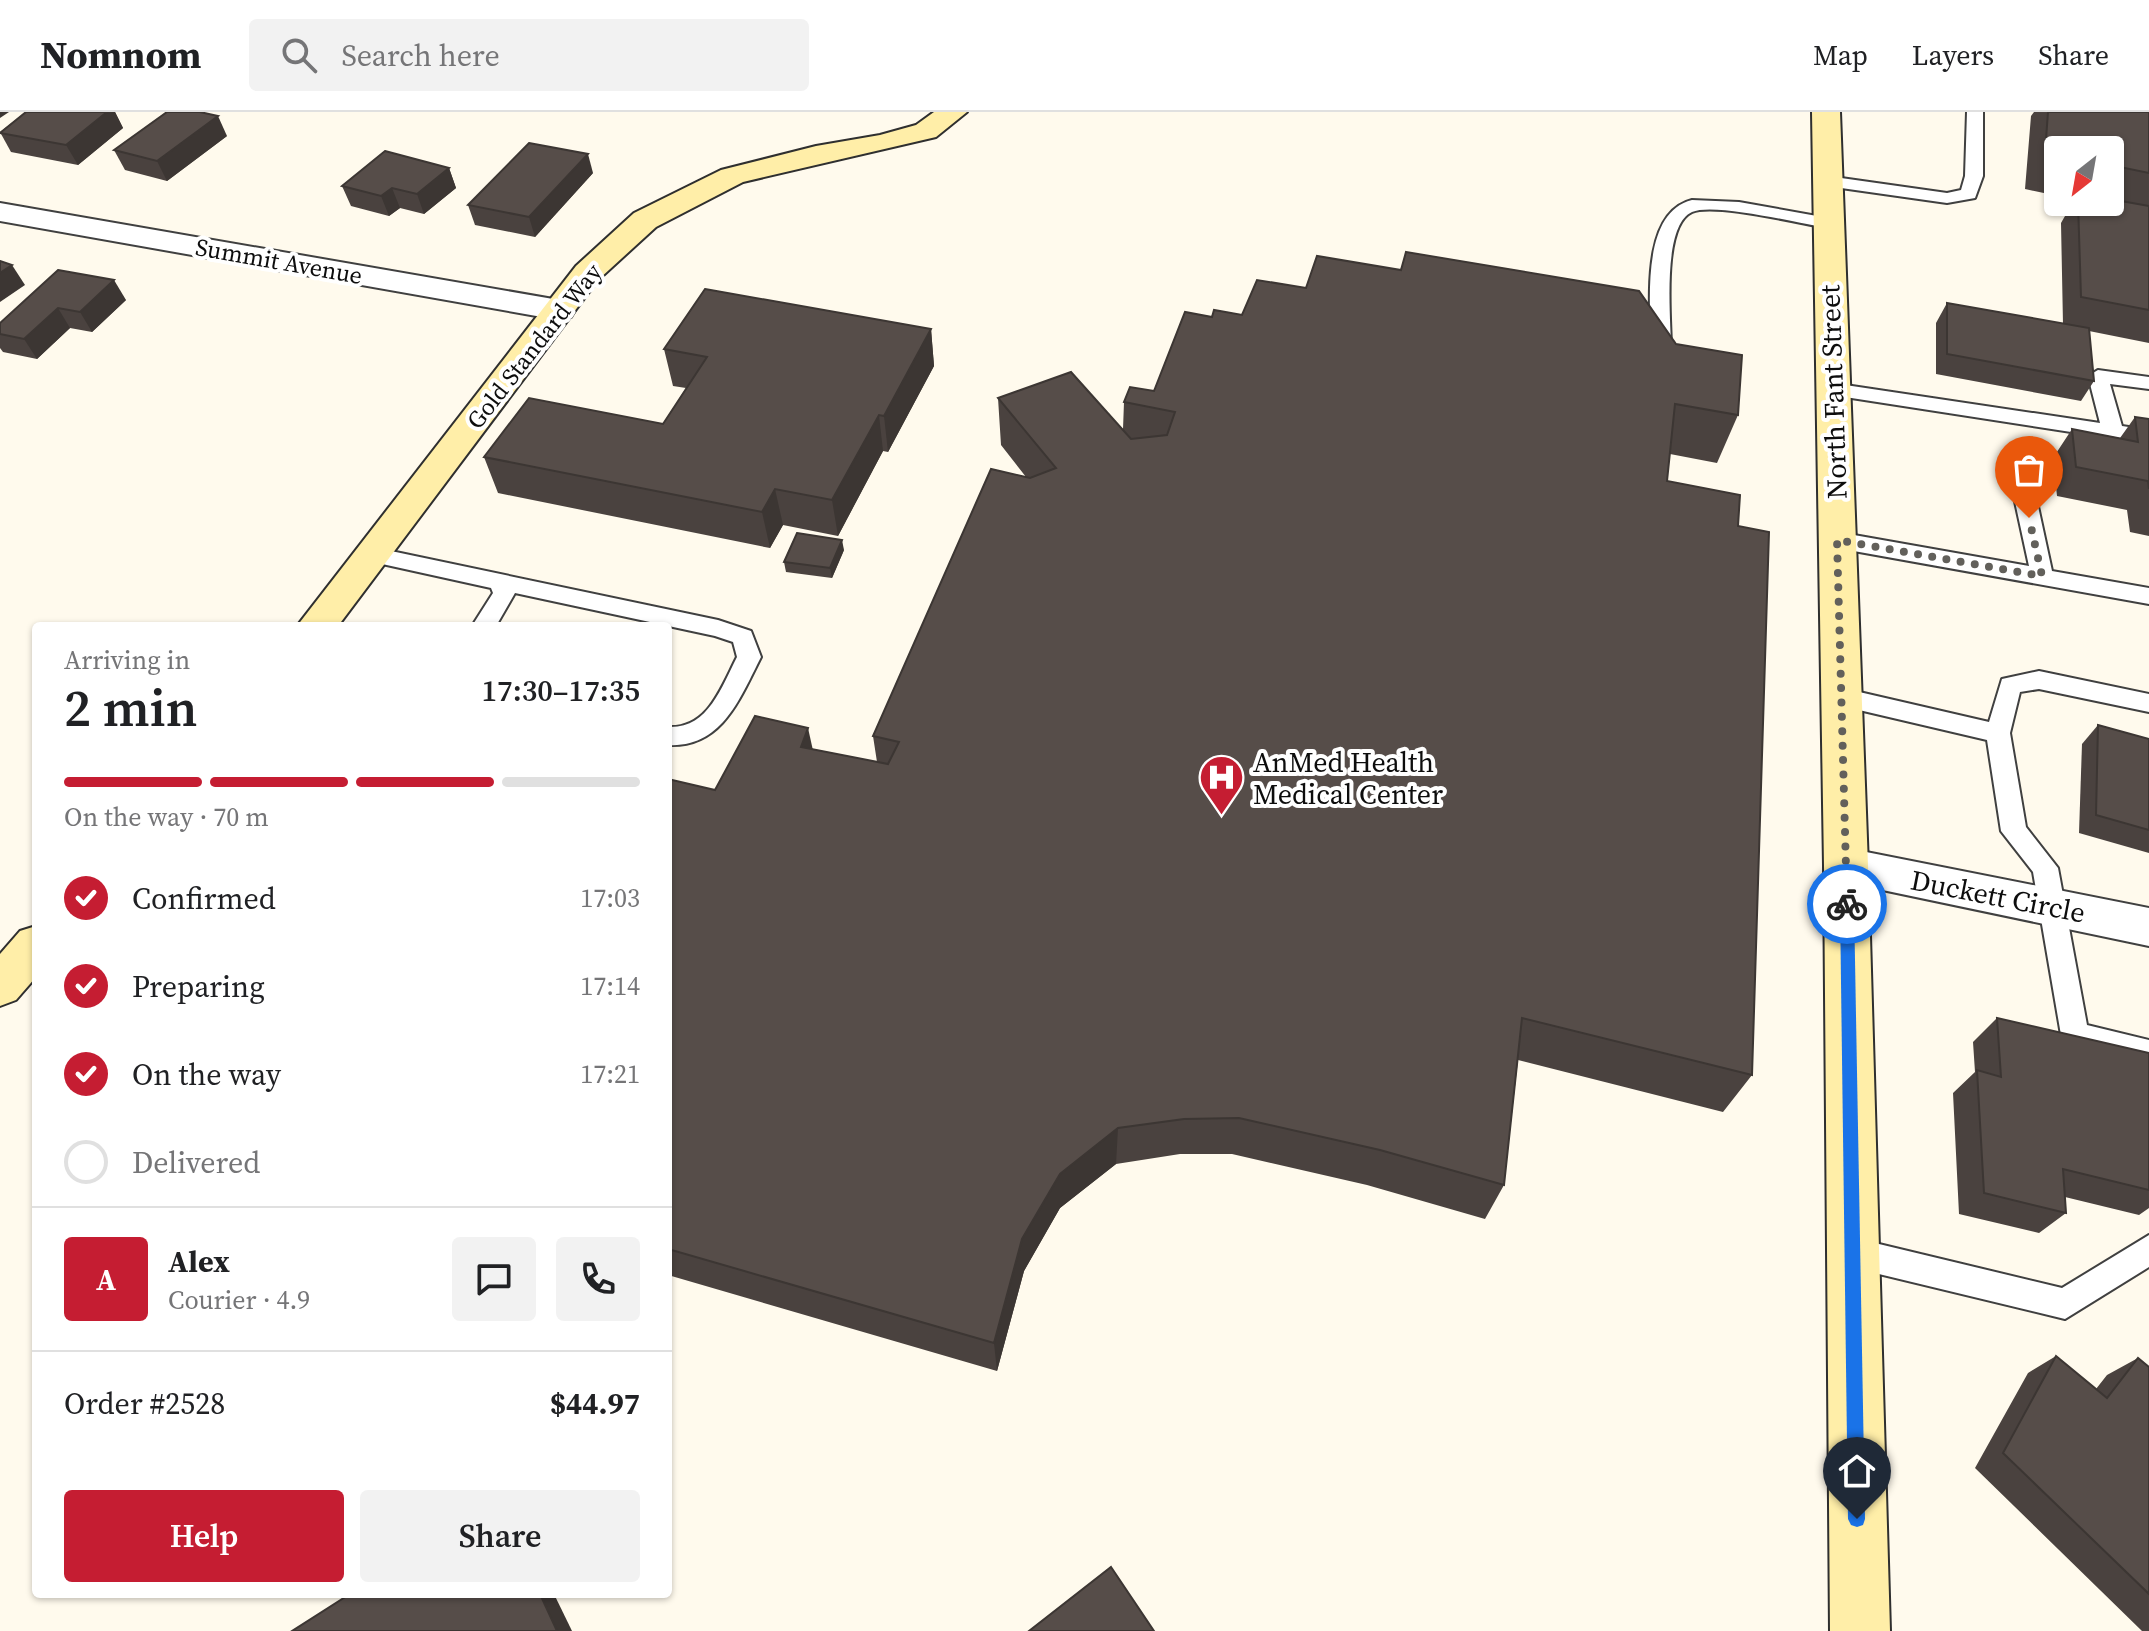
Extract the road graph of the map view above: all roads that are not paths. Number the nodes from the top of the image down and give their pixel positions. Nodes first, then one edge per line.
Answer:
1 (953, 112) edge
2 (1826, 112) edge
3 (1975, 112) edge
4 (1828, 202) junction
5 (0, 212) edge
6 (559, 310) junction
7 (1661, 349) edge
8 (2149, 383) edge
9 (1832, 389) junction
10 (2113, 431) junction
11 (2149, 437) edge
12 (2017, 460) dead end
13 (1837, 540) junction
14 (372, 555) junction
15 (2042, 576) junction
16 (500, 583) junction
17 (2149, 596) edge
18 (320, 622) edge
19 (486, 622) edge
20 (1842, 697) junction
21 (2149, 703) edge
22 (1998, 733) junction
23 (672, 737) edge
24 (1846, 866) junction
25 (2052, 906) junction
26 (2149, 927) edge
27 (32, 950) edge
28 (0, 986) edge
29 (2149, 1052) edge
30 (2149, 1250) edge
31 (1854, 1253) junction
32 (1860, 1631) edge

1 - 6 main road, Gold Standard Way
2 - 4 main road, North Fant Street
3 - 4 lane
4 - 7 lane
4 - 9 main road, North Fant Street
5 - 6 street, Summit Avenue
6 - 14 main road, Gold Standard Way
8 - 10 lane
9 - 10 lane
9 - 13 main road, North Fant Street
10 - 11 lane
12 - 15 lane
13 - 15 lane
13 - 20 main road, North Fant Street
14 - 16 lane
14 - 18 main road, Gold Standard Way
15 - 17 lane
16 - 19 lane
16 - 23 lane
20 - 22 lane
20 - 24 main road, North Fant Street
21 - 22 lane
22 - 25 lane
24 - 25 street, Duckett Circle
24 - 31 main road, North Fant Street
25 - 26 street, Duckett Circle
25 - 29 lane
27 - 28 main road
30 - 31 lane
31 - 32 main road, North Fant Street

